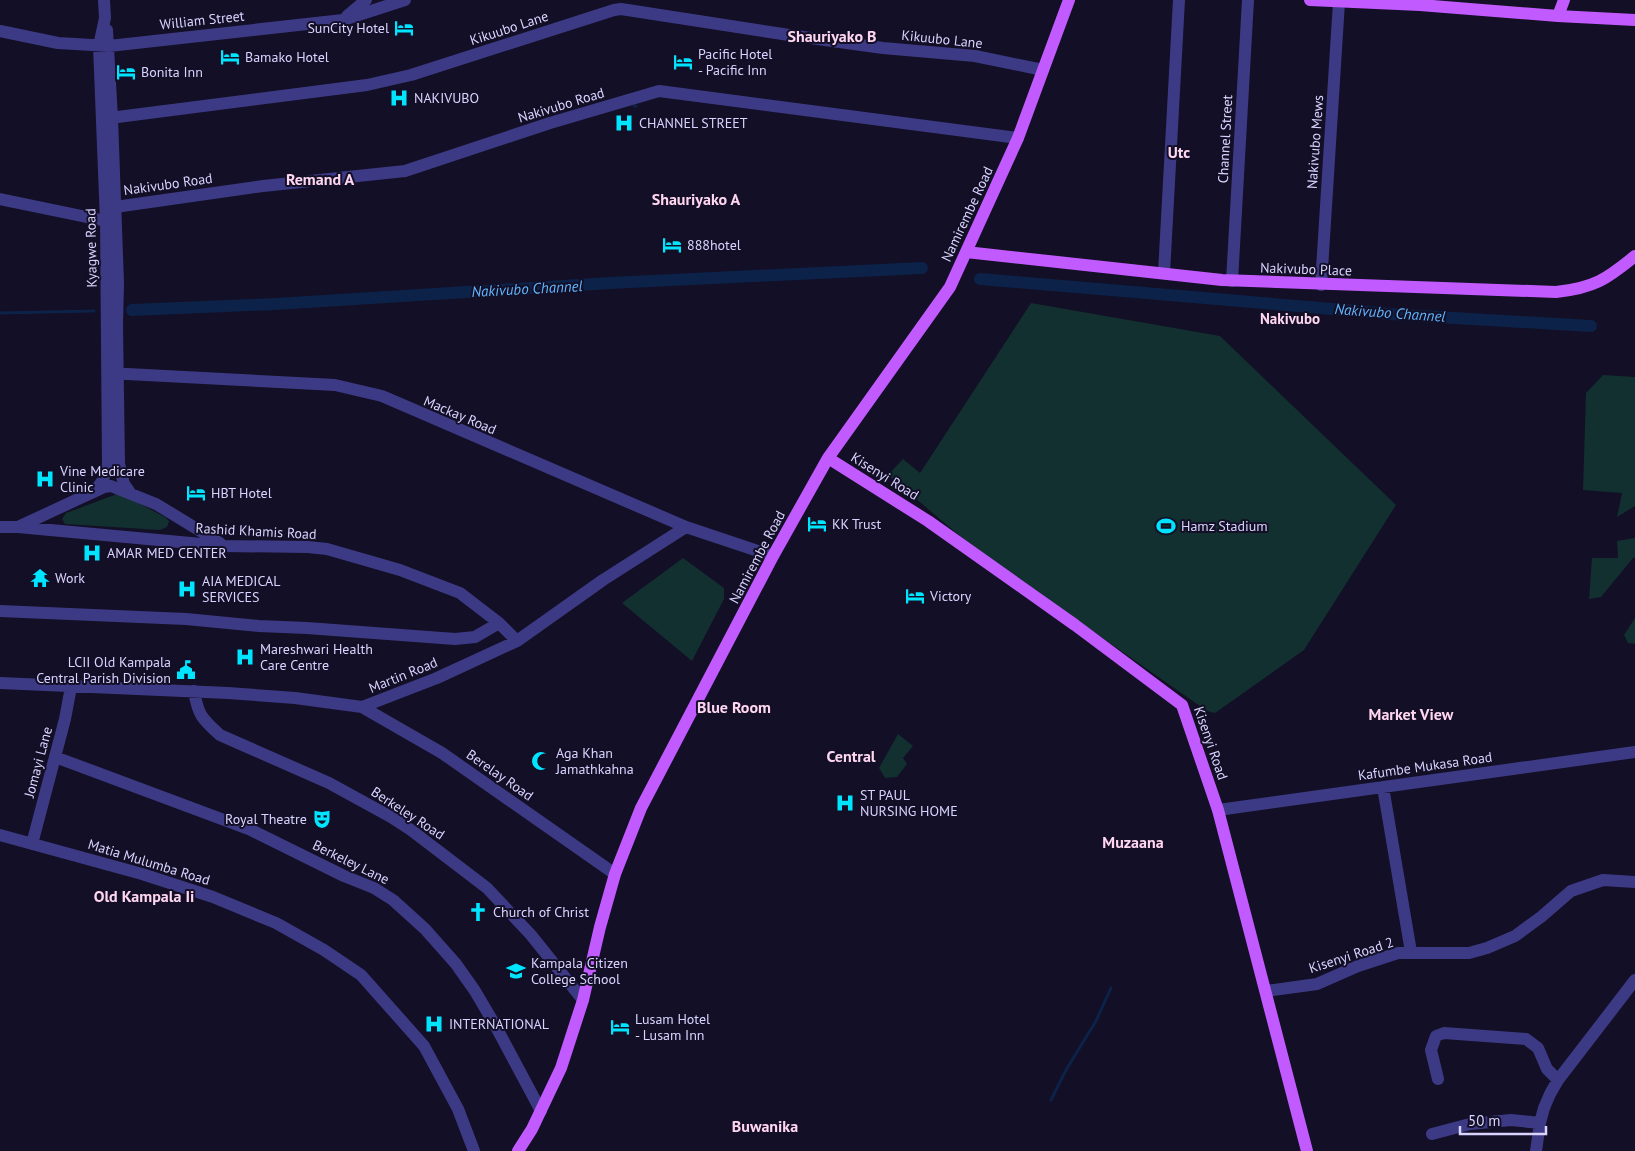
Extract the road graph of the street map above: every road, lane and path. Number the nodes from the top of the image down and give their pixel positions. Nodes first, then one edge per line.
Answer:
1 (104, 0) edge
2 (366, 0) edge
3 (405, 0) edge
4 (1069, 0) edge
5 (1179, 0) edge
6 (1248, 0) edge
7 (1310, 0) edge
8 (1564, 0) edge
9 (1339, 2) junction
10 (1558, 16) junction
11 (344, 20) junction
12 (1635, 20) edge
13 (0, 31) edge
14 (104, 46) junction
15 (1043, 70) junction
16 (107, 119) junction
17 (1018, 138) junction
18 (0, 199) edge
19 (116, 207) junction
20 (106, 221) junction
21 (966, 252) junction
22 (1635, 256) edge
23 (1164, 273) junction
24 (1232, 281) junction
25 (1321, 285) junction
26 (112, 373) junction
27 (828, 458) junction
28 (94, 492) junction
29 (131, 494) junction
30 (0, 527) edge
31 (18, 527) junction
32 (686, 527) junction
33 (223, 546) junction
34 (774, 556) junction
35 (0, 610) edge
36 (499, 623) junction
37 (517, 641) junction
38 (0, 683) edge
39 (71, 687) junction
40 (194, 691) junction
41 (362, 707) junction
42 (1635, 752) edge
43 (54, 757) junction
44 (1383, 788) junction
45 (1218, 810) junction
46 (0, 835) edge
47 (32, 844) junction
48 (615, 874) junction
49 (1635, 882) edge
50 (1411, 952) junction
51 (1635, 980) edge
52 (1266, 991) junction
53 (583, 1000) junction
54 (1438, 1079) dead end
55 (1558, 1080) junction
56 (541, 1111) junction
57 (1540, 1124) junction
58 (1432, 1134) dead end
59 (474, 1151) edge
60 (518, 1151) edge
61 (1307, 1151) edge
62 (1536, 1151) edge

1 - 14 street, Kyagwe Road
2 - 11 street
3 - 11 street, William Street
4 - 15 main road, Namirembe Road
5 - 23 street
6 - 24 street, Channel Street
7 - 9 main road
8 - 10 main road
9 - 10 main road
9 - 25 street, Nakivubo Mews
10 - 12 main road
11 - 14 street, William Street
13 - 14 street, William Street
14 - 16 street, Kyagwe Road
15 - 16 street, Kikuubo Lane
15 - 17 main road, Namirembe Road
16 - 19 street, Kyagwe Road
16 - 20 street, Kyagwe Road
17 - 19 street, Nakivubo Road
17 - 21 main road, Namirembe Road
18 - 20 street
19 - 26 street, Kyagwe Road
20 - 26 street, Kyagwe Road
21 - 23 main road, Nakivubo Place
21 - 27 main road, Namirembe Road
22 - 25 main road, Nakivubo Place
23 - 24 main road, Nakivubo Place
24 - 25 main road, Nakivubo Place
26 - 28 street, Kyagwe Road
26 - 29 street, Kyagwe Road
26 - 32 street, Mackay Road
27 - 34 main road, Namirembe Road
27 - 45 main road, Kisenyi Road
28 - 29 street
28 - 31 street
29 - 33 street
30 - 31 street, Rashid Khamis Road
31 - 33 street, Rashid Khamis Road
32 - 34 street, Mackay Road
32 - 37 street, Martin Road
33 - 36 street, Rashid Khamis Road
34 - 48 main road, Namirembe Road
35 - 36 street
36 - 37 street, Rashid Khamis Road
37 - 41 street, Martin Road
38 - 39 street, Martin Road
39 - 40 street, Martin Road
39 - 43 street, Jomayi Lane
40 - 41 street, Martin Road
40 - 53 street, Berkeley Road
41 - 48 street, Berelay Road
42 - 44 street, Kafumbe Mukasa Road
43 - 47 street, Jomayi Lane
43 - 56 street, Berkeley Lane
44 - 45 street, Kafumbe Mukasa Road
44 - 50 street
45 - 52 main road, Kisenyi Road
46 - 47 street, Matia Mulumba Road
47 - 59 street, Matia Mulumba Road
48 - 53 main road, Namirembe Road
49 - 50 street, Kisenyi Road 2
50 - 52 street, Kisenyi Road 2
51 - 55 street
52 - 61 main road, Kisenyi Road
53 - 56 main road, Namirembe Road
54 - 55 street
55 - 57 street
56 - 60 main road, Namirembe Road
57 - 58 street
57 - 62 street

